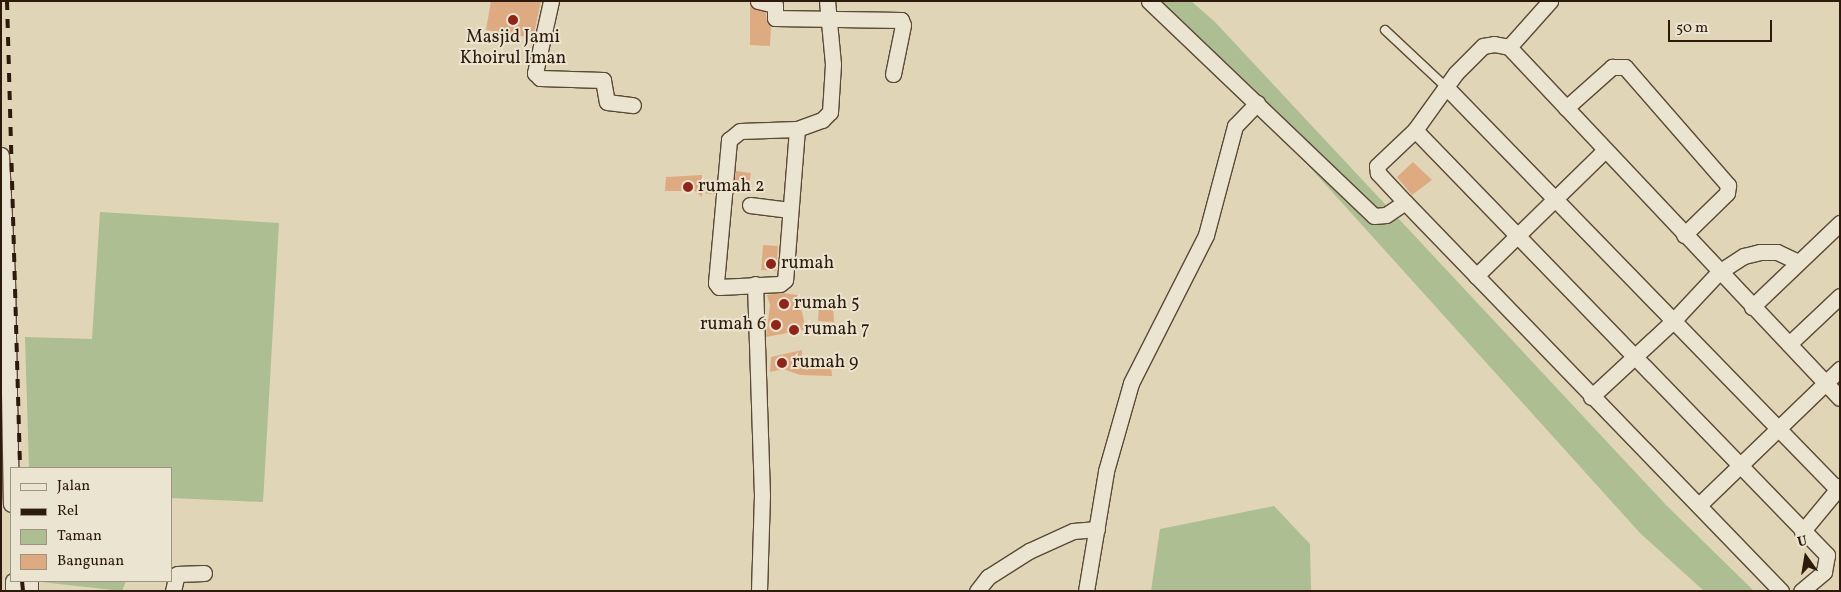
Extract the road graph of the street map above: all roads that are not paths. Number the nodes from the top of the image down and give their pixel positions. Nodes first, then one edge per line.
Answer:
1 (551, 1) edge
2 (758, 1) edge
3 (827, 1) edge
4 (1149, 1) edge
5 (1550, 1) edge
6 (829, 19) junction
7 (1385, 30) dead end
8 (1509, 47) junction
9 (893, 74) dead end
10 (1446, 87) junction
11 (1257, 102) junction
12 (633, 105) dead end
13 (1566, 108) junction
14 (797, 129) junction
15 (1415, 130) junction
16 (1604, 152) junction
17 (1, 155) edge
18 (1557, 198) junction
19 (1405, 202) junction
20 (750, 205) dead end
21 (790, 210) junction
22 (1840, 223) edge
23 (1684, 235) junction
24 (1518, 238) junction
25 (1798, 262) junction
26 (1719, 272) junction
27 (1476, 276) junction
28 (755, 284) junction
29 (1840, 296) edge
30 (1752, 307) junction
31 (1672, 322) junction
32 (4, 328) edge
33 (1789, 344) junction
34 (1634, 356) junction
35 (1840, 369) edge
36 (1826, 382) junction
37 (1591, 397) junction
38 (1840, 398) edge
39 (5, 409) edge
40 (1778, 428) junction
41 (1739, 466) junction
42 (5, 474) edge
43 (1838, 487) edge
44 (10, 499) edge
45 (1699, 505) junction
46 (1096, 528) junction
47 (1802, 532) junction
48 (204, 573) dead end
49 (173, 591) edge
50 (759, 591) edge
51 (977, 591) edge
52 (1086, 591) edge
53 (1780, 591) edge
54 (1801, 591) edge

1 - 12 street
2 - 6 street
3 - 6 street
4 - 11 street
5 - 8 street
6 - 9 street
6 - 14 street
7 - 10 lane
8 - 10 street
8 - 13 street
10 - 15 street
10 - 18 street
11 - 19 street
11 - 46 street
13 - 16 street
13 - 23 street
14 - 21 street
14 - 28 street
15 - 19 street
15 - 24 street
16 - 18 street
16 - 23 street
17 - 32 street
18 - 24 street
18 - 31 street
19 - 27 street
20 - 21 street
21 - 28 street
22 - 25 street
23 - 26 street
24 - 27 street
24 - 34 street
25 - 26 street
25 - 30 street
26 - 30 street
26 - 31 street
27 - 37 street
28 - 50 street
29 - 33 street
30 - 33 street
31 - 34 street
31 - 40 street
32 - 39 street
33 - 36 street
34 - 37 street
34 - 41 street
35 - 36 street
36 - 38 street
36 - 40 street
37 - 45 street
39 - 42 street
40 - 41 street
40 - 43 street
41 - 45 street
41 - 47 street
42 - 44 street
43 - 47 street
45 - 53 street
46 - 51 street
46 - 52 street
47 - 54 street
48 - 49 street

